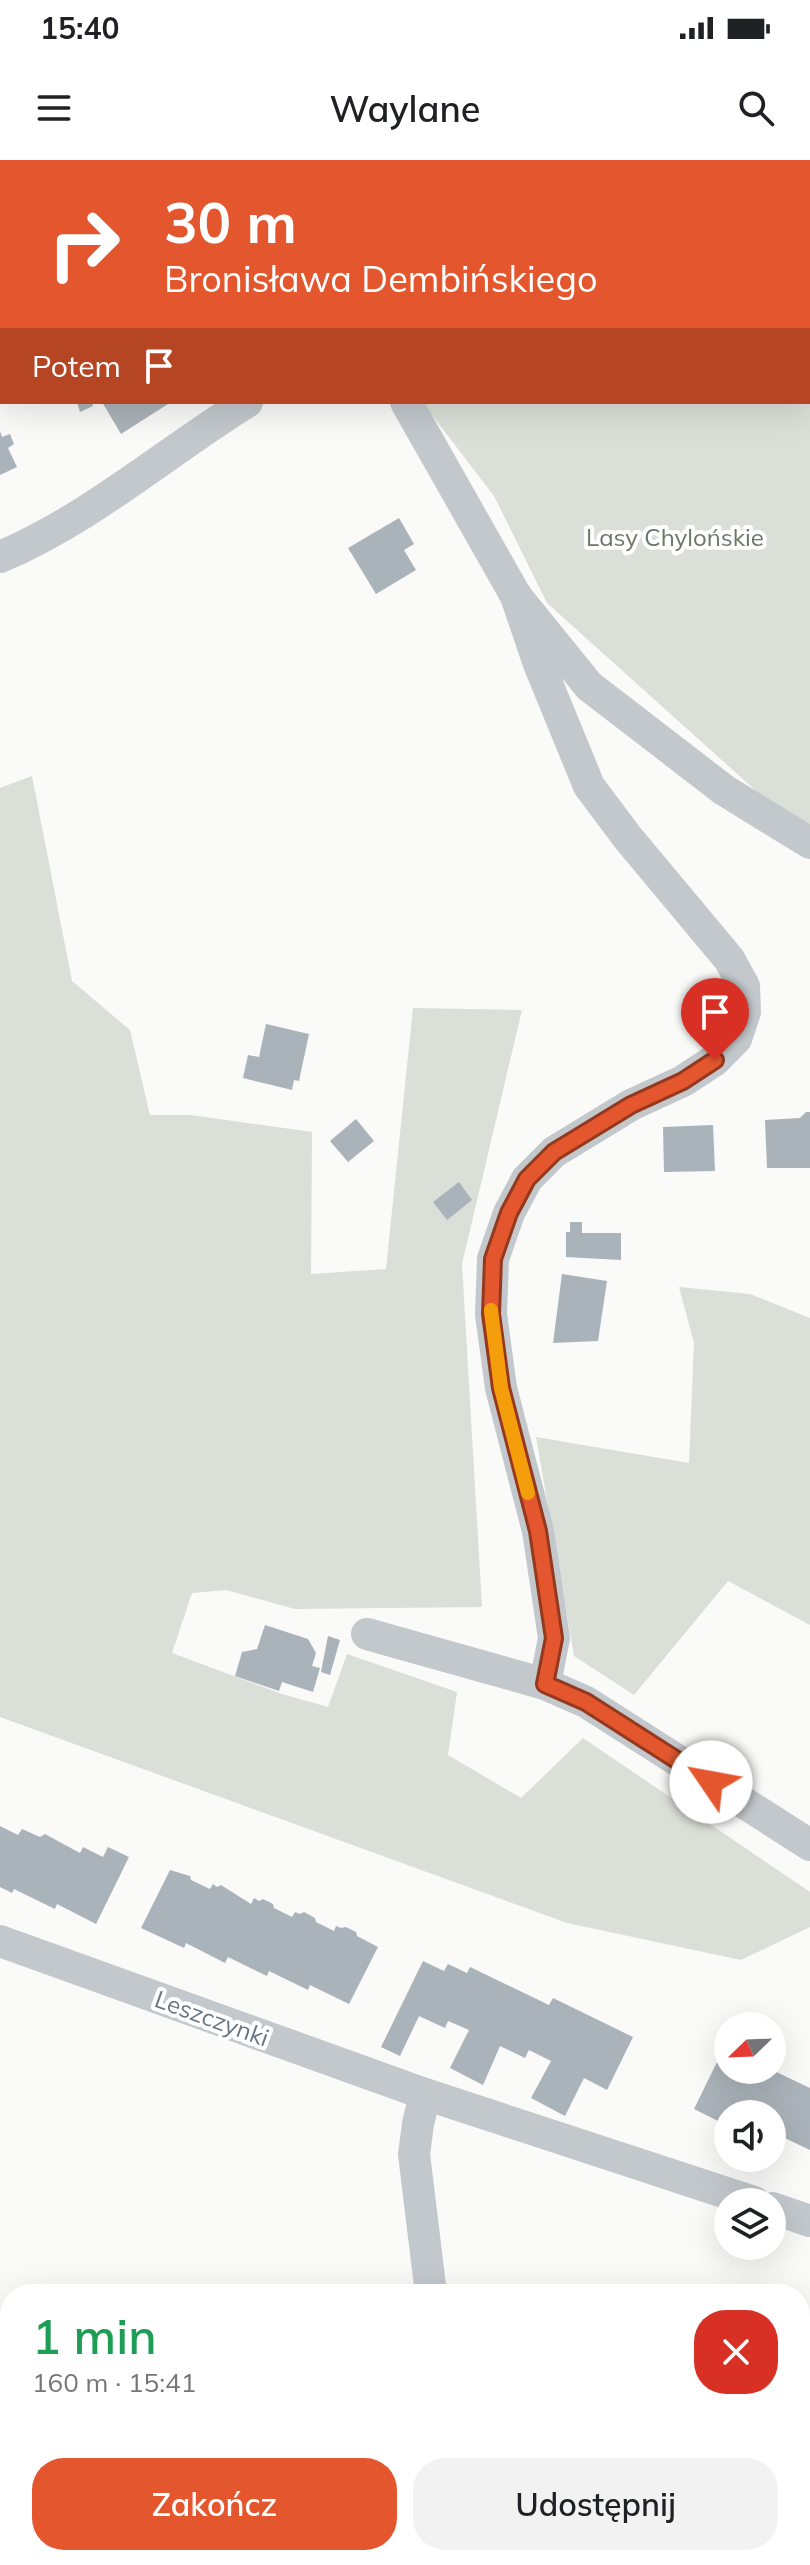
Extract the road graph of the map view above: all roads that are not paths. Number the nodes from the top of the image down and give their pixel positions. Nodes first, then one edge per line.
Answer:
1 (244, 404) edge
2 (407, 404) edge
3 (0, 557) edge
4 (516, 596) junction
5 (810, 843) edge
6 (367, 1634) dead end
7 (545, 1684) junction
8 (810, 1845) edge
9 (0, 1941) edge
10 (425, 2094) junction
11 (714, 2189) edge
12 (786, 2213) edge
13 (810, 2221) edge
14 (430, 2284) edge

1 - 3 street
2 - 4 street
4 - 5 street
4 - 7 street
6 - 7 street
7 - 8 street
9 - 10 street, Leszczynki
10 - 11 street, Leszczynki
10 - 14 street
12 - 13 street

